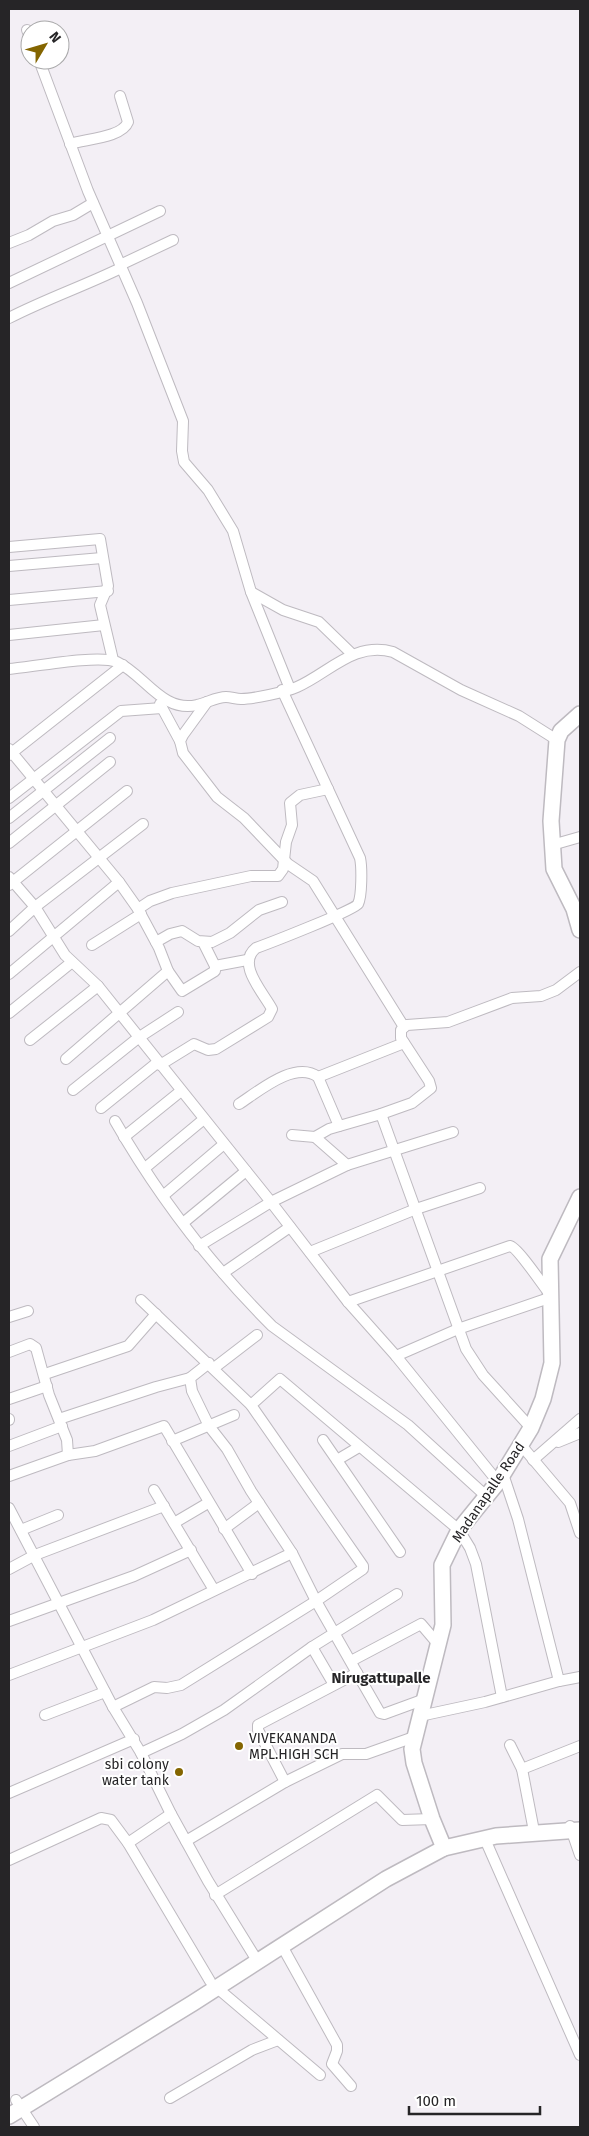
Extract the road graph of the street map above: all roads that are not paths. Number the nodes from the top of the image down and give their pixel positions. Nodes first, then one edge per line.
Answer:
1 (43, 70) edge
2 (120, 96) dead end
3 (70, 144) junction
4 (93, 203) junction
5 (160, 211) dead end
6 (108, 238) junction
7 (173, 240) dead end
8 (9, 243) edge
9 (121, 267) junction
10 (9, 283) edge
11 (9, 318) edge
12 (9, 547) edge
13 (102, 558) junction
14 (9, 566) edge
15 (108, 591) junction
16 (251, 592) junction
17 (9, 600) edge
18 (104, 625) junction
19 (9, 634) edge
20 (352, 654) junction
21 (113, 660) junction
22 (123, 666) junction
23 (9, 669) edge
24 (150, 688) junction
25 (286, 690) junction
26 (207, 702) junction
27 (162, 708) junction
28 (580, 714) edge
29 (110, 738) dead end
30 (557, 740) junction
31 (180, 741) junction
32 (10, 752) edge
33 (110, 762) dead end
34 (33, 778) junction
35 (328, 789) junction
36 (44, 791) junction
37 (127, 791) dead end
38 (9, 798) edge
39 (55, 806) junction
40 (9, 818) edge
41 (143, 824) dead end
42 (77, 831) junction
43 (580, 838) edge
44 (9, 843) edge
45 (552, 845) junction
46 (98, 857) junction
47 (283, 860) junction
48 (10, 881) edge
49 (119, 882) junction
50 (282, 902) dead end
51 (35, 907) junction
52 (139, 912) junction
53 (336, 916) junction
54 (580, 930) edge
55 (9, 931) edge
56 (54, 936) junction
57 (156, 942) junction
58 (203, 942) junction
59 (92, 945) dead end
60 (247, 960) junction
61 (72, 962) junction
62 (215, 966) junction
63 (168, 971) junction
64 (580, 972) edge
65 (9, 974) edge
66 (98, 986) junction
67 (178, 1012) dead end
68 (9, 1013) edge
69 (120, 1013) junction
70 (404, 1027) junction
71 (138, 1038) junction
72 (30, 1040) dead end
73 (404, 1043) junction
74 (66, 1059) dead end
75 (159, 1064) junction
76 (318, 1077) junction
77 (73, 1090) dead end
78 (181, 1091) junction
79 (239, 1104) dead end
80 (101, 1108) dead end
81 (380, 1114) junction
82 (204, 1119) junction
83 (114, 1121) dead end
84 (339, 1126) junction
85 (453, 1132) dead end
86 (292, 1135) dead end
87 (124, 1137) junction
88 (315, 1137) junction
89 (224, 1144) junction
90 (395, 1150) junction
91 (347, 1165) junction
92 (145, 1168) junction
93 (246, 1171) junction
94 (480, 1188) dead end
95 (164, 1195) junction
96 (580, 1197) edge
97 (271, 1202) junction
98 (416, 1209) junction
99 (183, 1223) junction
100 (290, 1227) junction
101 (199, 1246) junction
102 (310, 1252) junction
103 (436, 1270) junction
104 (222, 1273) junction
105 (549, 1295) junction
106 (140, 1300) dead end
107 (348, 1302) junction
108 (28, 1311) dead end
109 (156, 1314) junction
110 (9, 1317) edge
111 (458, 1329) junction
112 (256, 1335) dead end
113 (9, 1352) edge
114 (396, 1356) junction
115 (211, 1366) junction
116 (45, 1374) junction
117 (190, 1378) junction
118 (47, 1386) junction
119 (9, 1399) edge
120 (251, 1405) junction
121 (234, 1415) dead end
122 (580, 1419) edge
123 (60, 1422) junction
124 (209, 1426) junction
125 (531, 1428) junction
126 (580, 1434) edge
127 (324, 1440) dead end
128 (172, 1441) junction
129 (555, 1443) junction
130 (521, 1444) junction
131 (9, 1446) edge
132 (359, 1447) junction
133 (68, 1455) junction
134 (337, 1460) junction
135 (533, 1460) junction
136 (9, 1476) edge
137 (501, 1478) junction
138 (154, 1490) dead end
139 (486, 1496) junction
140 (208, 1503) junction
141 (259, 1503) junction
142 (164, 1506) junction
143 (9, 1508) edge
144 (58, 1515) dead end
145 (12, 1521) edge
146 (174, 1522) junction
147 (224, 1529) junction
148 (21, 1530) junction
149 (459, 1530) junction
150 (580, 1533) edge
151 (191, 1550) junction
152 (400, 1552) dead end
153 (292, 1553) junction
154 (35, 1555) junction
155 (9, 1569) edge
156 (252, 1574) junction
157 (214, 1590) junction
158 (397, 1594) dead end
159 (58, 1602) junction
160 (316, 1602) junction
161 (9, 1621) edge
162 (333, 1633) junction
163 (438, 1644) junction
164 (81, 1646) junction
165 (312, 1646) junction
166 (351, 1661) junction
167 (357, 1672) junction
168 (9, 1675) edge
169 (580, 1677) edge
170 (559, 1681) junction
171 (333, 1683) junction
172 (105, 1692) junction
173 (502, 1697) junction
174 (425, 1699) junction
175 (113, 1707) junction
176 (45, 1715) dead end
177 (420, 1716) junction
178 (414, 1738) junction
179 (134, 1739) junction
180 (510, 1745) dead end
181 (580, 1746) edge
182 (141, 1753) junction
183 (522, 1769) junction
184 (285, 1782) junction
185 (9, 1793) edge
186 (171, 1814) junction
187 (432, 1819) junction
188 (533, 1826) junction
189 (575, 1827) edge
190 (484, 1837) junction
191 (186, 1841) junction
192 (128, 1843) junction
193 (443, 1844) junction
194 (580, 1855) edge
195 (9, 1860) edge
196 (215, 1895) junction
197 (282, 1946) junction
198 (255, 1958) junction
199 (213, 1984) junction
200 (278, 2040) junction
201 (580, 2055) edge
202 (320, 2075) dead end
203 (351, 2086) dead end
204 (170, 2098) dead end
205 (14, 2107) edge
206 (34, 2127) edge

1 - 3 street
2 - 3 street
3 - 4 street
4 - 6 street
4 - 8 street
5 - 6 street
6 - 9 street
6 - 10 street
7 - 9 street
9 - 11 street
9 - 16 street
12 - 13 street
13 - 14 street
13 - 15 street
15 - 17 street
15 - 18 street
16 - 20 street
16 - 25 street
18 - 19 street
18 - 21 street
20 - 25 street
20 - 30 street
21 - 22 street
21 - 23 street
22 - 24 street
22 - 32 street
24 - 26 street
24 - 27 street
25 - 26 street
25 - 35 street
26 - 31 street
27 - 31 street
27 - 34 street
28 - 30 main road
29 - 36 street
30 - 45 main road
31 - 47 street
32 - 34 street
33 - 39 street
34 - 36 street
34 - 38 street
35 - 47 street
35 - 53 street
36 - 39 street
36 - 40 street
37 - 42 street
39 - 42 street
39 - 44 street
41 - 46 street
42 - 46 street
42 - 48 street
43 - 45 street
45 - 54 main road
46 - 49 street
46 - 51 street
47 - 52 street
47 - 53 street
48 - 51 street
49 - 52 street
49 - 56 street
50 - 58 street
51 - 55 street
51 - 56 street
52 - 57 street
52 - 59 street
53 - 60 street
53 - 70 street
56 - 61 street
56 - 65 street
57 - 58 street
57 - 63 street
58 - 62 street
60 - 62 street
60 - 75 street
61 - 66 street
61 - 68 street
62 - 63 street
63 - 69 street
64 - 70 street
66 - 69 street
66 - 72 street
67 - 71 street
69 - 71 street
69 - 74 street
70 - 73 street
71 - 75 street
71 - 77 street
73 - 76 street
73 - 81 street
75 - 78 street
75 - 80 street
76 - 79 street
76 - 84 street
78 - 82 street
78 - 87 street
81 - 84 street
81 - 90 street
82 - 89 street
82 - 92 street
83 - 87 street
84 - 88 street
85 - 90 street
86 - 88 street
87 - 92 street
88 - 91 street
89 - 93 street
89 - 95 street
90 - 91 street
90 - 98 street
91 - 97 street
92 - 95 street
93 - 97 street
93 - 99 street
94 - 98 street
95 - 99 street
96 - 105 main road, Madanapalle Road
97 - 100 street
97 - 101 street
98 - 102 street
98 - 103 street
99 - 101 street
100 - 102 street
100 - 104 street
101 - 104 street
102 - 107 street
103 - 105 street
103 - 107 street
103 - 111 street
104 - 139 street
105 - 111 street
105 - 125 main road, Madanapalle Road
106 - 109 street
107 - 114 street
108 - 110 street
109 - 115 street
109 - 116 street
111 - 114 street
111 - 125 street
112 - 115 street
113 - 116 street
114 - 137 street
115 - 117 street
115 - 120 street
116 - 118 street
117 - 123 street
117 - 124 street
118 - 119 street
118 - 123 street
120 - 132 street
120 - 160 street
121 - 124 street
122 - 129 street
123 - 131 street
123 - 133 street
124 - 128 street
124 - 141 street
125 - 130 main road, Madanapalle Road
126 - 129 street
127 - 134 street
128 - 133 street
128 - 140 street
129 - 135 street
130 - 135 street
130 - 137 main road, Madanapalle Road
132 - 134 street
132 - 149 street
133 - 136 street
134 - 152 street
135 - 150 street
137 - 139 main road, Madanapalle Road
137 - 170 street
138 - 142 street
139 - 149 main road, Madanapalle Road
140 - 146 street
140 - 147 street
141 - 147 street
141 - 153 street
142 - 146 street
142 - 154 street
143 - 145 street
144 - 148 street
145 - 148 street
146 - 151 street
147 - 156 street
148 - 154 street
149 - 163 main road, Madanapalle Road
149 - 173 street
151 - 157 street
151 - 159 street
153 - 156 street
153 - 160 street
154 - 155 street
154 - 159 street
156 - 157 street
157 - 164 street
158 - 162 street
159 - 161 street
159 - 164 street
160 - 162 street
160 - 175 street
162 - 165 street
162 - 166 street
163 - 166 street
163 - 174 main road, Madanapalle Road
164 - 168 street
164 - 172 street
165 - 171 street
165 - 182 street
166 - 167 street
167 - 171 street
167 - 174 street
169 - 170 street
170 - 173 street
171 - 184 street
172 - 175 street
172 - 176 street
173 - 177 street
174 - 177 main road, Madanapalle Road
175 - 179 street
177 - 178 main road, Madanapalle Road
178 - 184 street
178 - 187 main road, Madanapalle Road
179 - 182 street
179 - 185 street
180 - 183 street
181 - 183 street
182 - 186 street
183 - 188 street
184 - 191 street
186 - 191 street
186 - 192 street
187 - 193 main road, Madanapalle Road
187 - 196 street
188 - 189 main road
188 - 193 main road
189 - 190 main road
189 - 194 street
190 - 193 main road
190 - 201 street
191 - 196 street
192 - 195 street
192 - 199 street
193 - 197 main road
193 - 198 main road
196 - 198 street
197 - 198 main road
197 - 203 street
198 - 199 main road
199 - 200 street
199 - 205 main road
200 - 202 street
200 - 204 street
205 - 206 street

